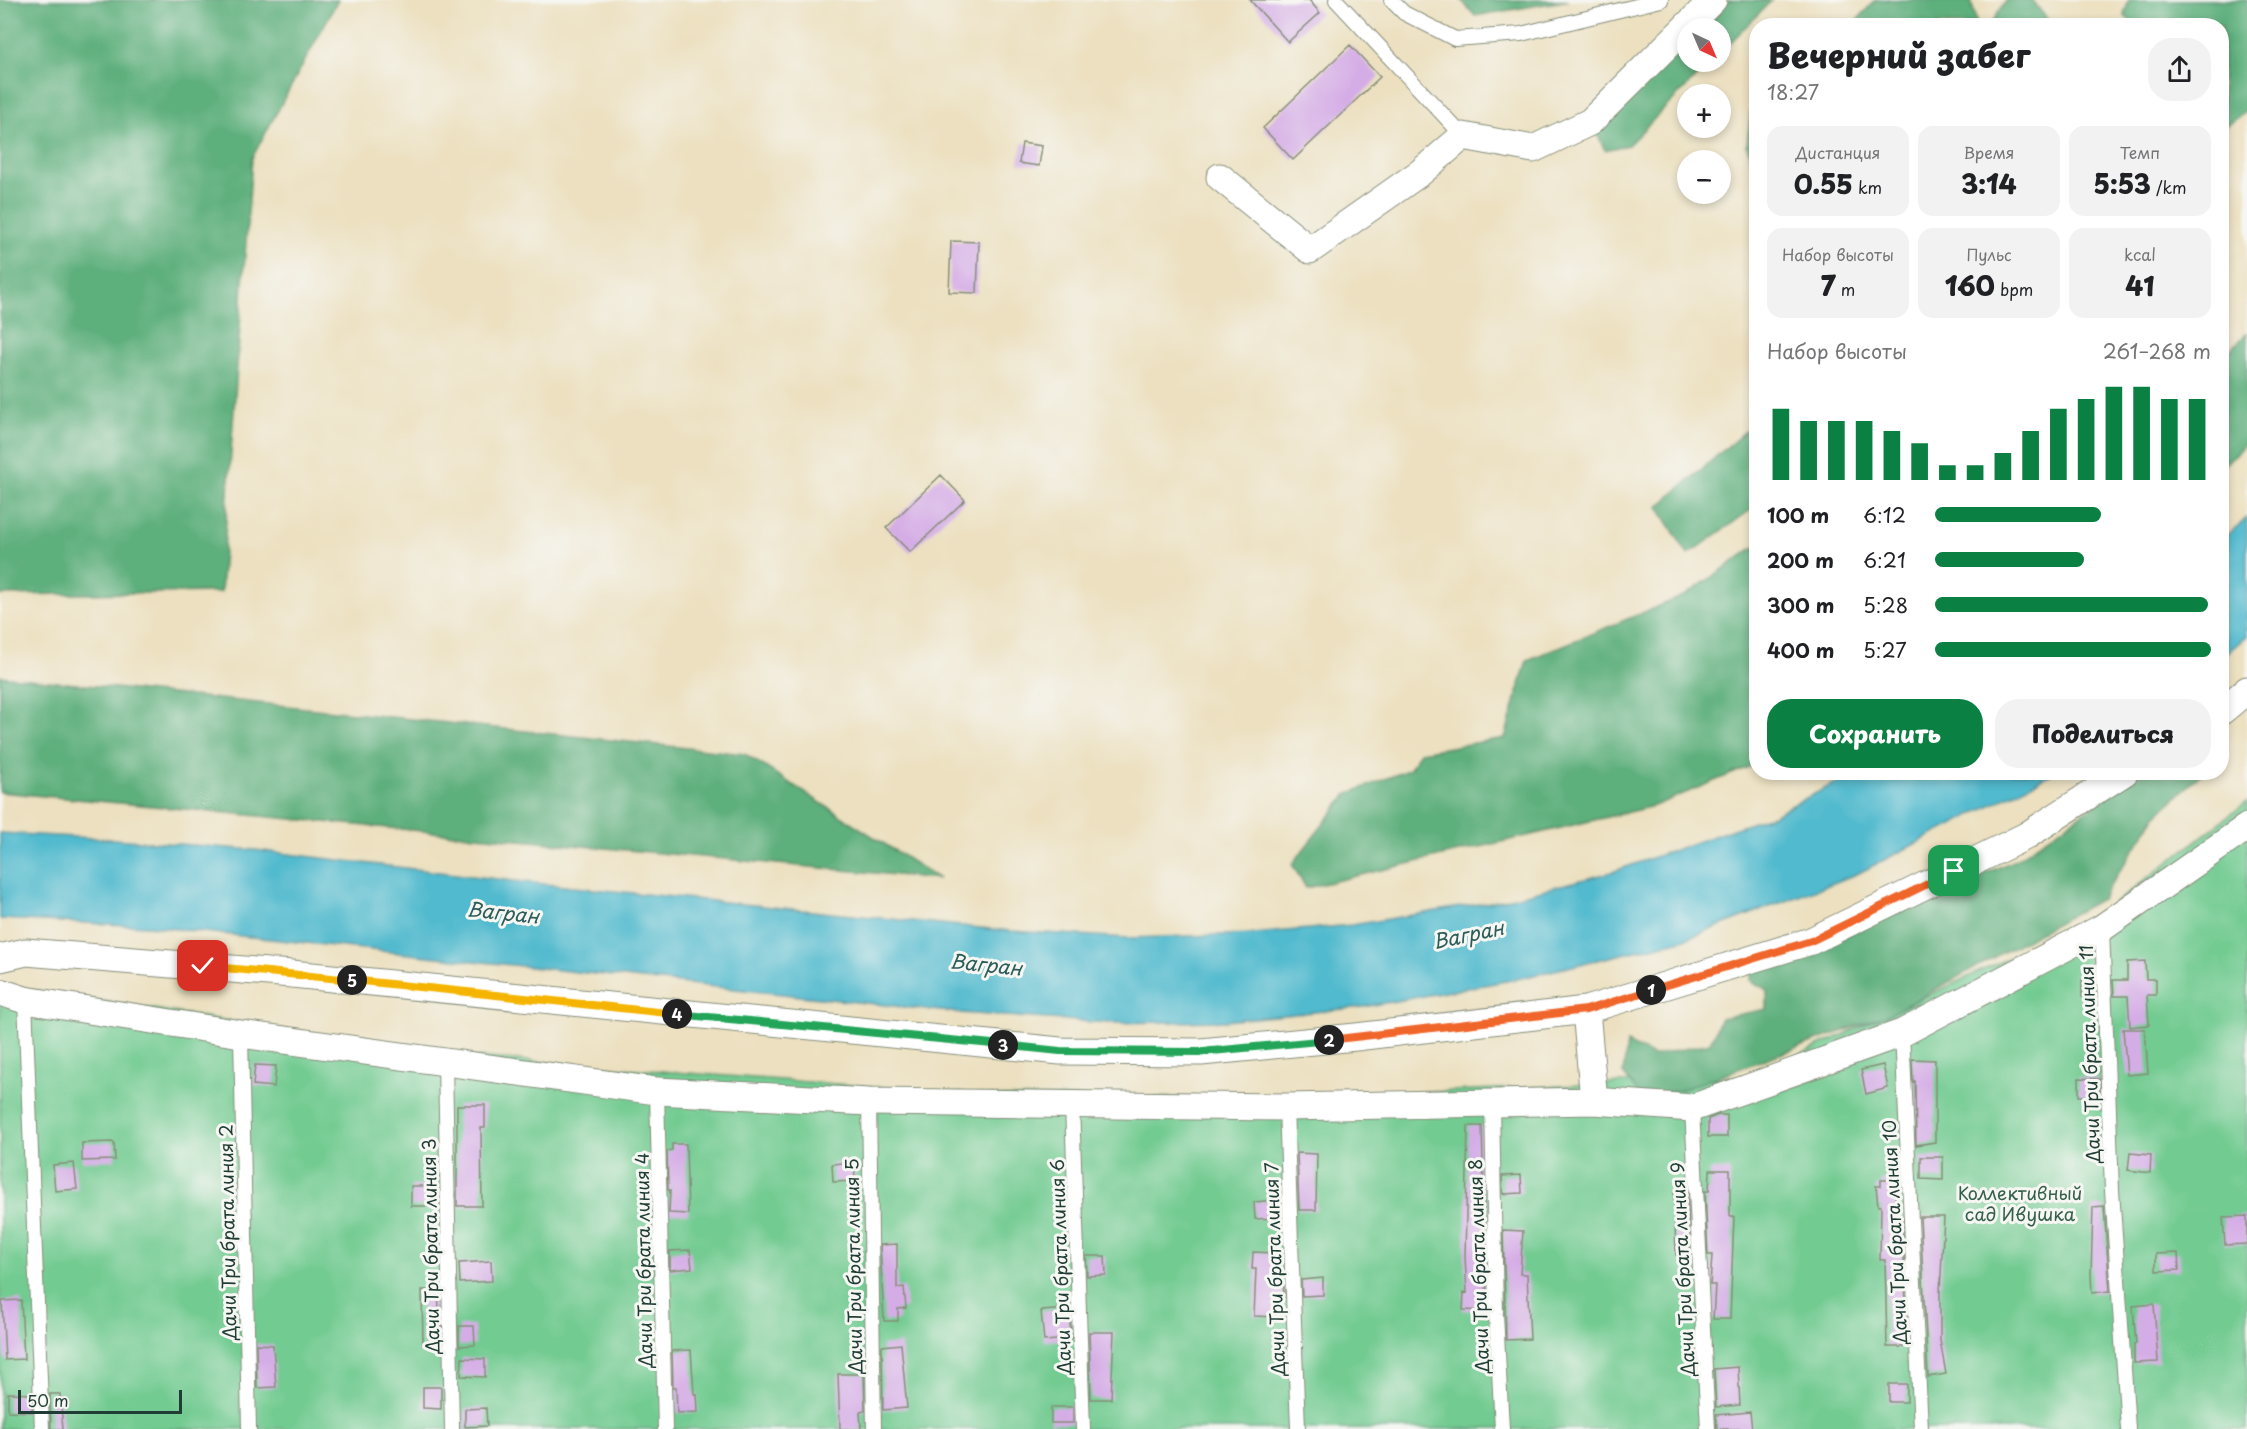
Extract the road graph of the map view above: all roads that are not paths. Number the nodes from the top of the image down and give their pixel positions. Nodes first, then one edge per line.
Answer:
1 (1336, 0) edge
2 (1391, 0) edge
3 (1661, 0) edge
4 (1713, 0) edge
5 (1463, 136) junction
6 (1220, 177) dead end
7 (2247, 690) edge
8 (2229, 705) edge
9 (2113, 780) edge
10 (2247, 827) edge
11 (2102, 928) junction
12 (0, 958) edge
13 (12, 996) edge
14 (1586, 1010) junction
15 (1902, 1033) junction
16 (241, 1034) junction
17 (445, 1062) junction
18 (657, 1091) junction
19 (1594, 1101) junction
20 (869, 1102) junction
21 (1492, 1103) junction
22 (1072, 1105) junction
23 (1286, 1107) junction
24 (1692, 1108) junction
25 (42, 1429) edge
26 (249, 1429) edge
27 (452, 1429) edge
28 (665, 1429) edge
29 (874, 1429) edge
30 (1083, 1429) edge
31 (1298, 1429) edge
32 (1502, 1429) edge
33 (1708, 1429) edge
34 (1921, 1429) edge
35 (2128, 1429) edge

1 - 5 lane
2 - 3 lane
4 - 5 street
5 - 6 street
7 - 8 street
9 - 14 street
10 - 11 street
11 - 15 street
11 - 35 lane, Дачи Три брата линия 11
12 - 14 street
13 - 16 street
13 - 25 lane
14 - 19 street
15 - 24 street
15 - 34 lane, Дачи Три брата линия 10
16 - 17 street
16 - 26 lane, Дачи Три брата линия 2
17 - 18 street
17 - 27 lane, Дачи Три брата линия 3
18 - 20 street
18 - 28 lane, Дачи Три брата линия 4
19 - 21 street
19 - 24 street
20 - 22 street
20 - 29 lane, Дачи Три брата линия 5
21 - 23 street
21 - 32 lane, Дачи Три брата линия 8
22 - 23 street
22 - 30 lane, Дачи Три брата линия 6
23 - 31 lane, Дачи Три брата линия 7
24 - 33 lane, Дачи Три брата линия 9

